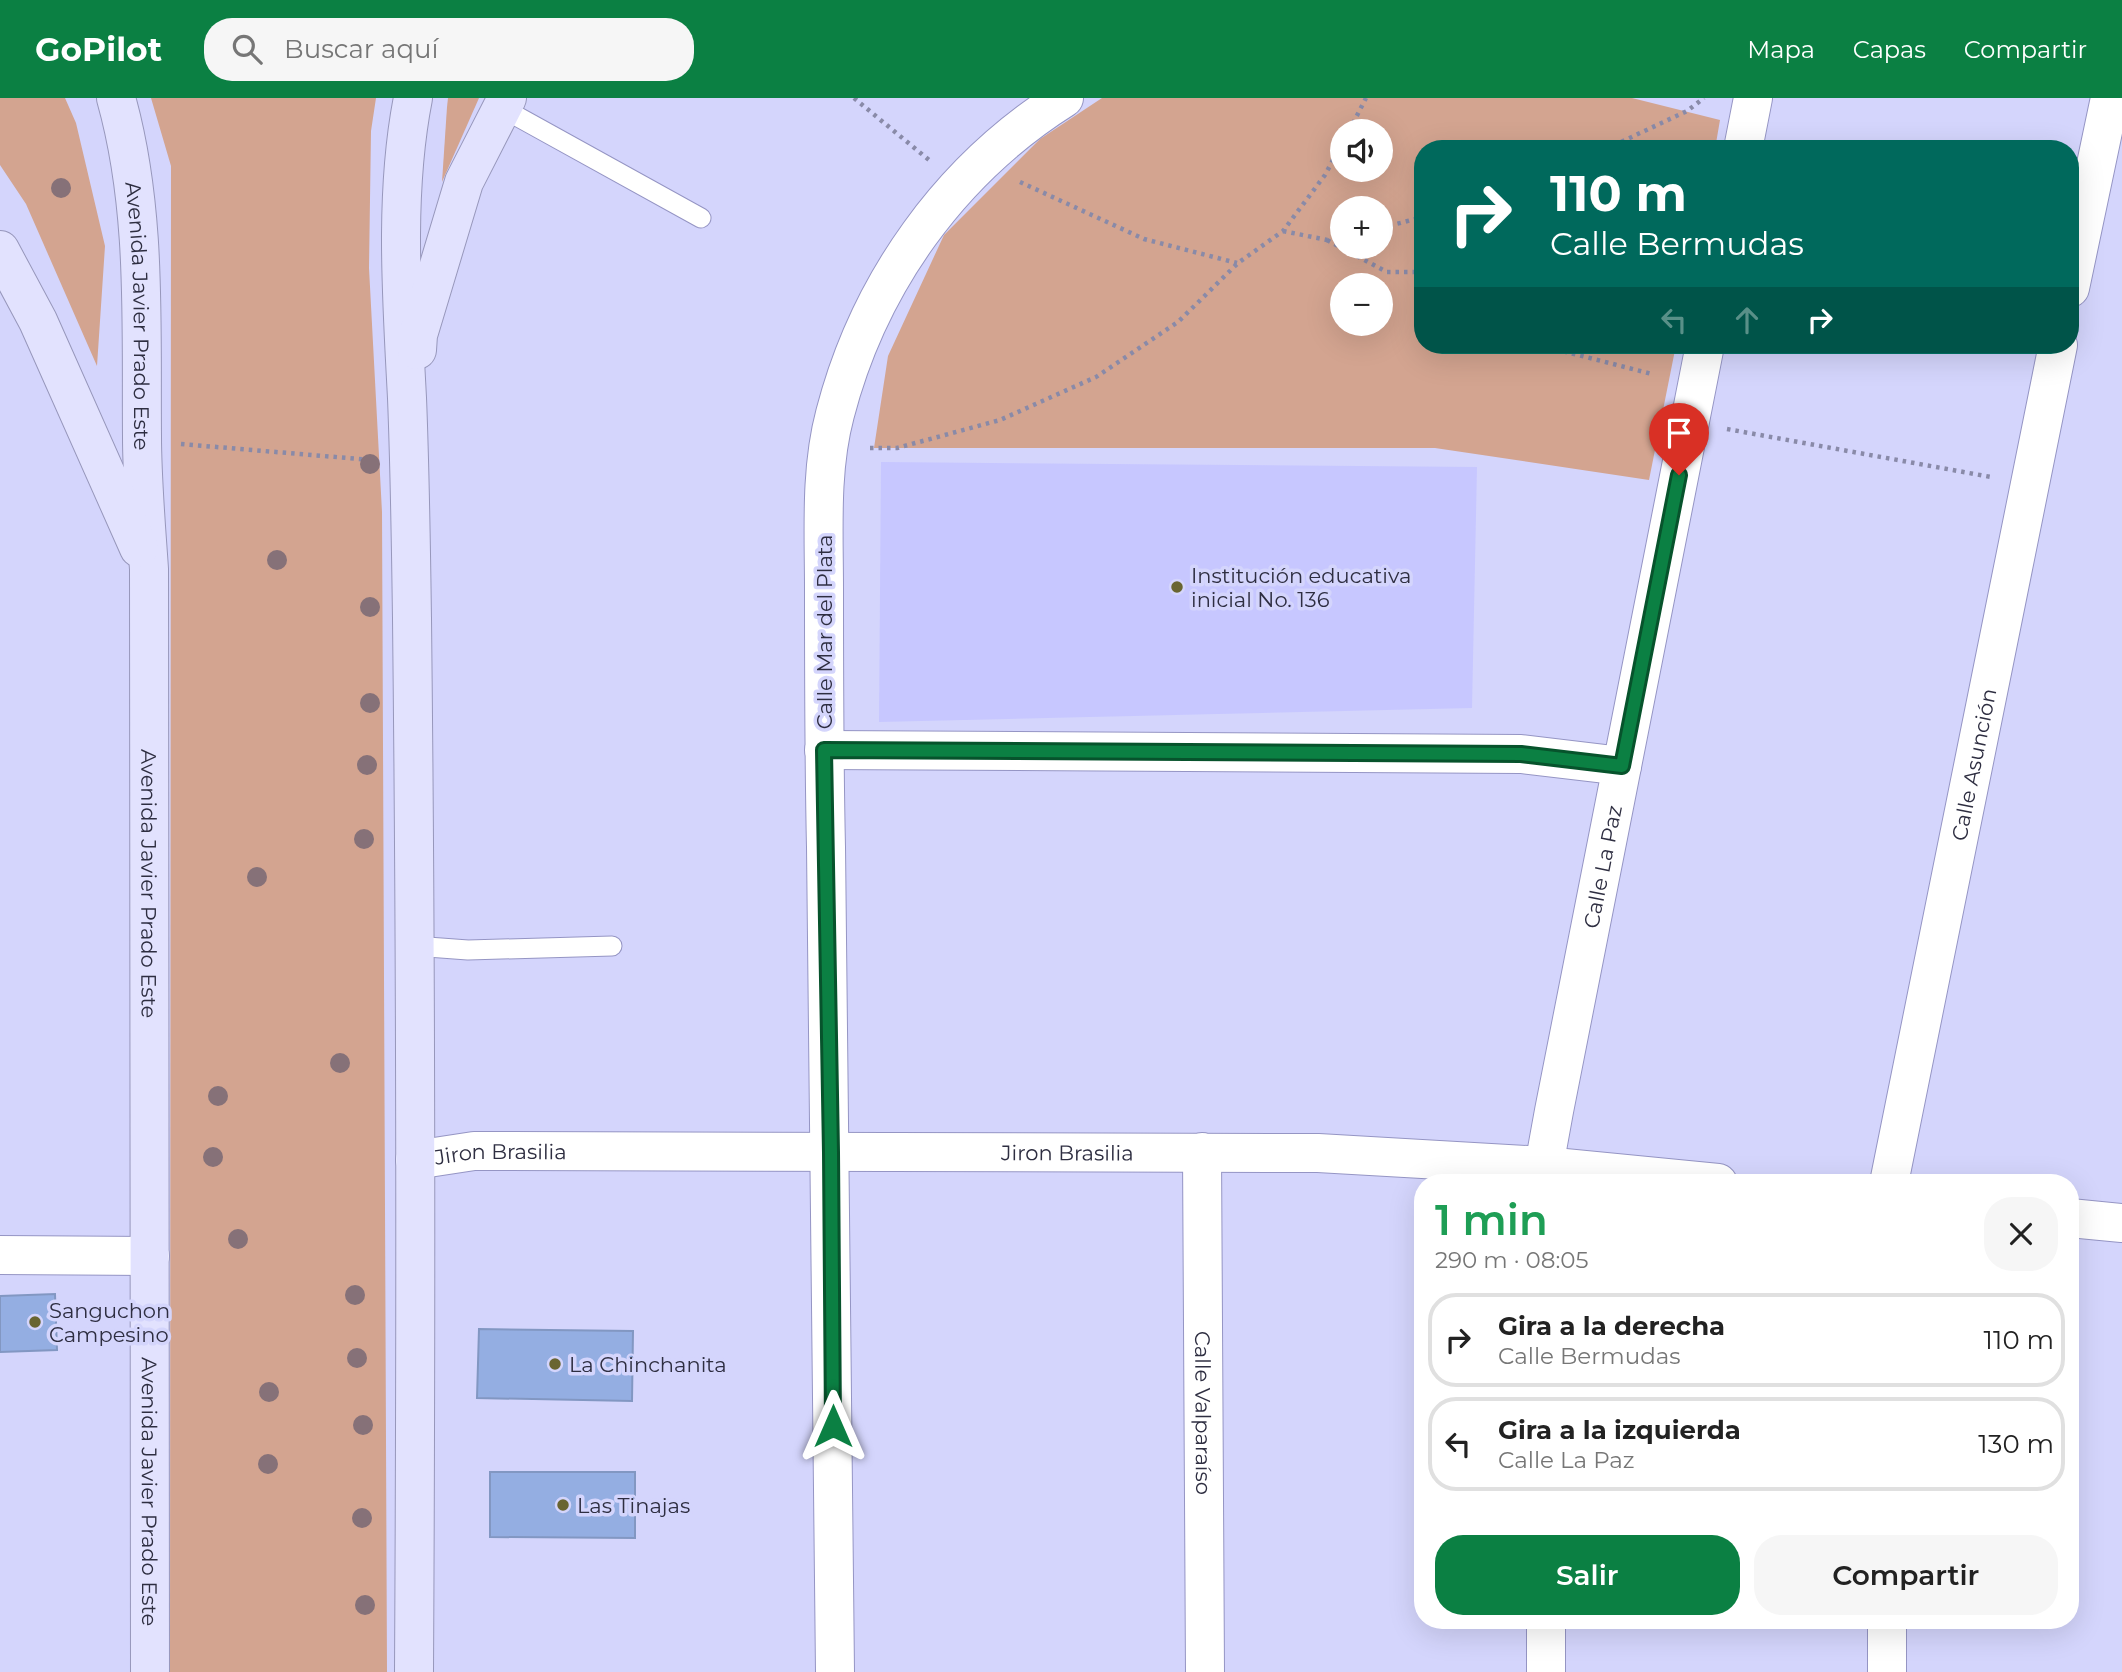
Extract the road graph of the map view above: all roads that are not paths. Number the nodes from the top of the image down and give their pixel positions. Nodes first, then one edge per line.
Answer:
1 (116, 98) edge
2 (413, 98) edge
3 (1064, 98) edge
4 (1753, 98) edge
5 (2110, 98) edge
6 (505, 103) edge
7 (1745, 140) edge
8 (701, 218) dead end
9 (2079, 245) edge
10 (0, 250) edge
11 (1703, 354) edge
12 (2057, 354) edge
13 (410, 464) junction
14 (149, 569) junction
15 (824, 750) junction
16 (1622, 766) junction
17 (414, 946) junction
18 (612, 946) dead end
19 (831, 1152) junction
20 (1202, 1152) junction
21 (415, 1160) junction
22 (1544, 1174) edge
23 (1891, 1174) edge
24 (2079, 1219) edge
25 (2122, 1223) edge
26 (0, 1255) edge
27 (150, 1256) junction
28 (1546, 1629) edge
29 (1887, 1629) edge
30 (150, 1672) edge
31 (414, 1672) edge
32 (835, 1672) edge
33 (1205, 1672) edge
34 (1546, 1672) edge
35 (1887, 1672) edge

1 - 14 main road, Avenida Javier Prado Este
2 - 13 main road
3 - 15 street, Calle Mar del Plata
4 - 7 street
5 - 9 street
6 - 8 lane
6 - 13 main road
10 - 14 main road
11 - 16 street, Calle La Paz
12 - 23 street, Calle Asunción
13 - 17 main road
14 - 27 main road, Avenida Javier Prado Este
15 - 16 street
15 - 19 street, Calle Mar del Plata
16 - 22 street, Calle La Paz
17 - 18 lane
17 - 21 main road
19 - 20 street, Jiron Brasilia
19 - 21 street, Jiron Brasilia
19 - 32 street, Calle Mar del Plata
20 - 22 street, Jiron Brasilia
20 - 33 street, Calle Valparaíso
21 - 31 main road
24 - 25 street
26 - 27 street
27 - 30 main road, Avenida Javier Prado Este
28 - 34 street
29 - 35 street

